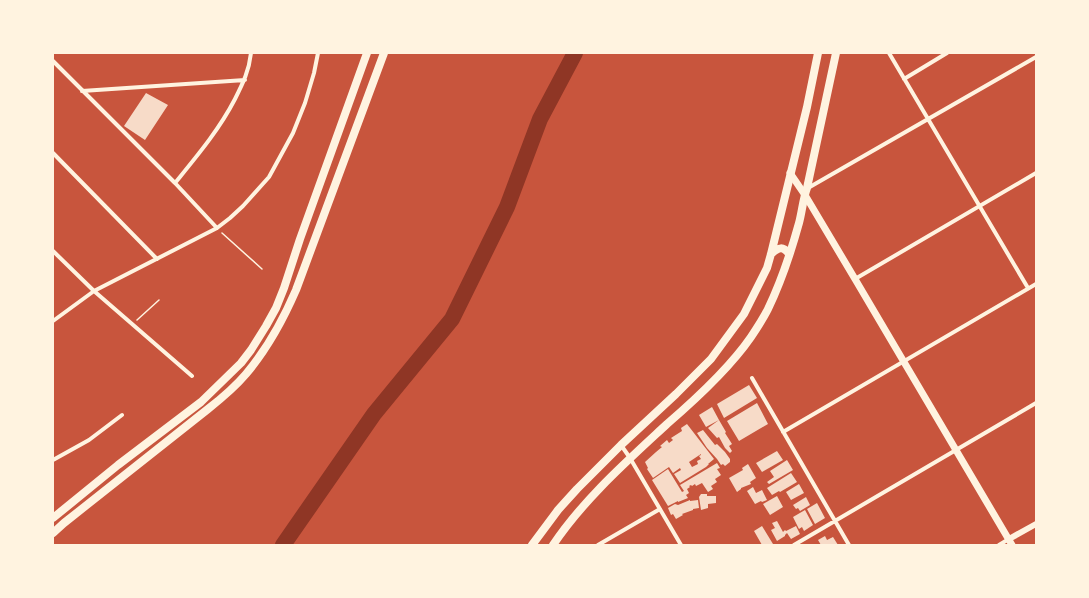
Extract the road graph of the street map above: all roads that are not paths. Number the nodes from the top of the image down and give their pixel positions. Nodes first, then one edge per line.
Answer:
1 (251, 53) edge
2 (318, 53) edge
3 (367, 53) edge
4 (384, 53) edge
5 (818, 53) edge
6 (836, 53) edge
7 (889, 53) edge
8 (947, 53) edge
9 (1036, 57) edge
10 (53, 61) edge
11 (904, 79) junction
12 (245, 80) junction
13 (82, 91) junction
14 (928, 120) junction
15 (53, 153) edge
16 (790, 173) junction
17 (1036, 173) edge
18 (175, 183) junction
19 (806, 191) junction
20 (980, 206) junction
21 (217, 228) junction
22 (53, 251) edge
23 (771, 254) junction
24 (789, 254) junction
25 (157, 259) junction
26 (855, 278) junction
27 (1036, 284) edge
28 (1028, 288) junction
29 (94, 291) junction
30 (53, 321) edge
31 (904, 360) junction
32 (192, 376) dead end
33 (752, 378) dead end
34 (1036, 403) edge
35 (122, 415) dead end
36 (783, 432) junction
37 (621, 445) junction
38 (956, 450) junction
39 (630, 458) junction
40 (53, 460) edge
41 (660, 509) junction
42 (53, 518) edge
43 (835, 520) junction
44 (1036, 524) edge
45 (53, 533) edge
46 (1011, 542) edge
47 (532, 545) edge
48 (552, 545) edge
49 (598, 545) edge
50 (681, 545) edge
51 (794, 545) edge
52 (849, 545) edge
53 (999, 545) edge

1 - 12 street
2 - 21 street
3 - 42 main road
4 - 45 main road
5 - 16 main road
6 - 19 main road
7 - 11 street
8 - 11 street
9 - 14 street
10 - 13 street
11 - 14 street
12 - 13 street
12 - 18 street
13 - 18 street
14 - 19 street
14 - 20 street
15 - 25 street
16 - 19 main road
16 - 23 main road
17 - 20 street
18 - 21 street
19 - 24 main road
19 - 26 main road
20 - 26 street
20 - 28 street
21 - 25 street
22 - 29 street
23 - 24 main road
23 - 37 main road
24 - 39 main road
25 - 29 street
26 - 31 main road
27 - 28 street
28 - 31 street
29 - 30 street
29 - 32 street
31 - 36 street
31 - 38 main road
33 - 36 street
34 - 38 street
35 - 40 street
36 - 43 street
37 - 39 street
37 - 47 main road
38 - 43 street
38 - 46 main road
39 - 41 street
39 - 48 main road
41 - 49 street
41 - 50 street
43 - 51 street
43 - 52 street
44 - 46 street
46 - 53 street

